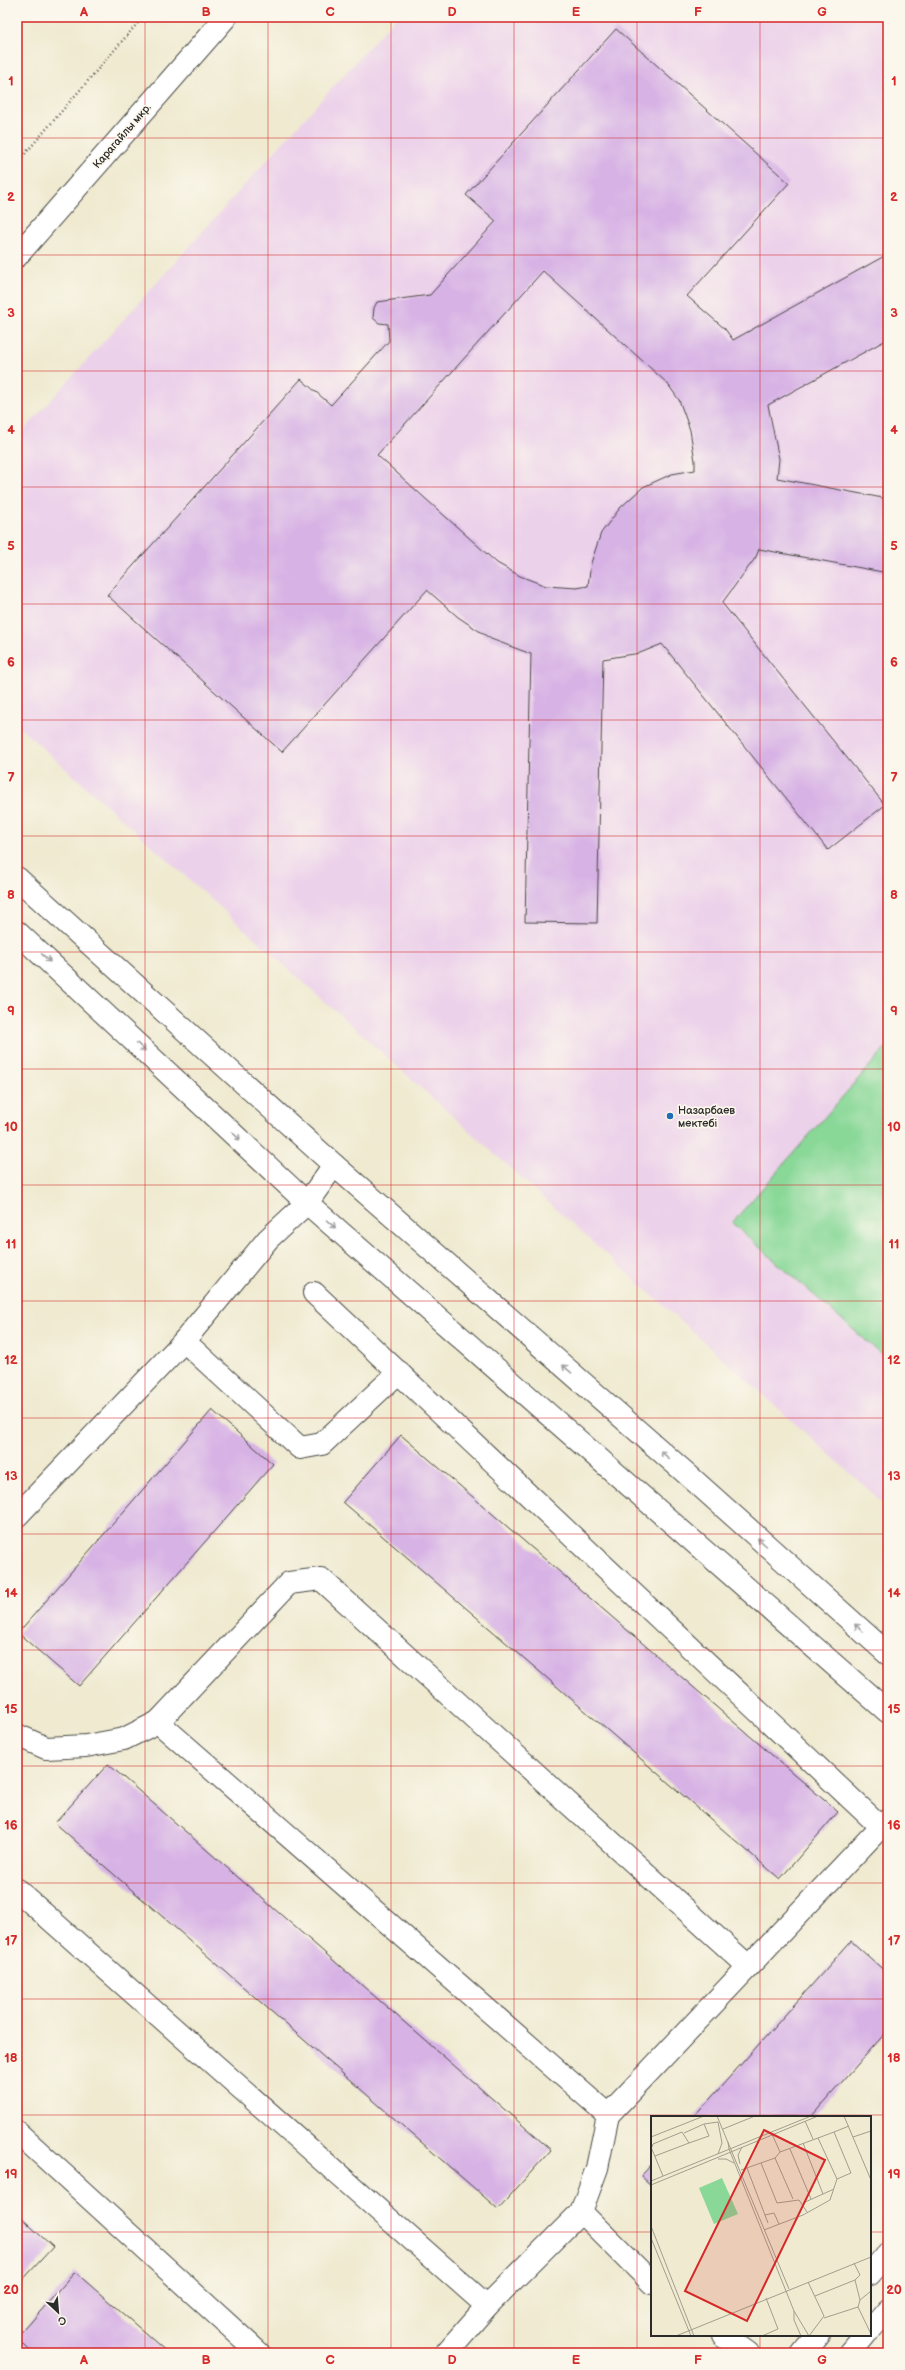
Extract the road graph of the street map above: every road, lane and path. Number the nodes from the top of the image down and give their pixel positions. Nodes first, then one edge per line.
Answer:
1 (143, 17) edge
2 (226, 17) edge
3 (17, 163) edge
4 (17, 256) edge
5 (17, 878) edge
6 (17, 932) edge
7 (334, 1165) junction
8 (307, 1203) junction
9 (314, 1292) dead end
10 (184, 1341) junction
11 (399, 1372) junction
12 (17, 1516) edge
13 (888, 1654) edge
14 (888, 1712) edge
15 (158, 1722) junction
16 (17, 1735) edge
17 (884, 1823) edge
18 (17, 1890) edge
19 (748, 1966) junction
20 (608, 2115) junction
21 (17, 2132) edge
22 (581, 2212) junction
23 (888, 2253) edge
24 (871, 2273) edge
25 (651, 2282) edge
26 (487, 2306) junction
27 (888, 2310) edge
28 (871, 2329) edge
29 (724, 2336) edge
30 (817, 2336) edge
31 (865, 2336) edge
32 (259, 2353) edge
33 (446, 2353) edge
34 (748, 2353) edge
35 (803, 2353) edge
36 (850, 2353) edge

1 - 3 path
2 - 4 street, Карагайлы мкр.
5 - 7 street
6 -> 8 street
7 - 8 street
13 -> 7 street
8 - 10 street
8 -> 14 street
9 - 11 street
10 - 11 street
10 - 12 street
11 - 17 street
15 - 16 street
15 - 19 street
15 - 20 street
17 - 19 street
18 - 26 street
19 - 20 street
20 - 22 street
21 - 32 street
22 - 25 street
22 - 26 street
23 - 24 street
26 - 33 street
27 - 28 street
29 - 34 street
30 - 35 street
31 - 36 street

